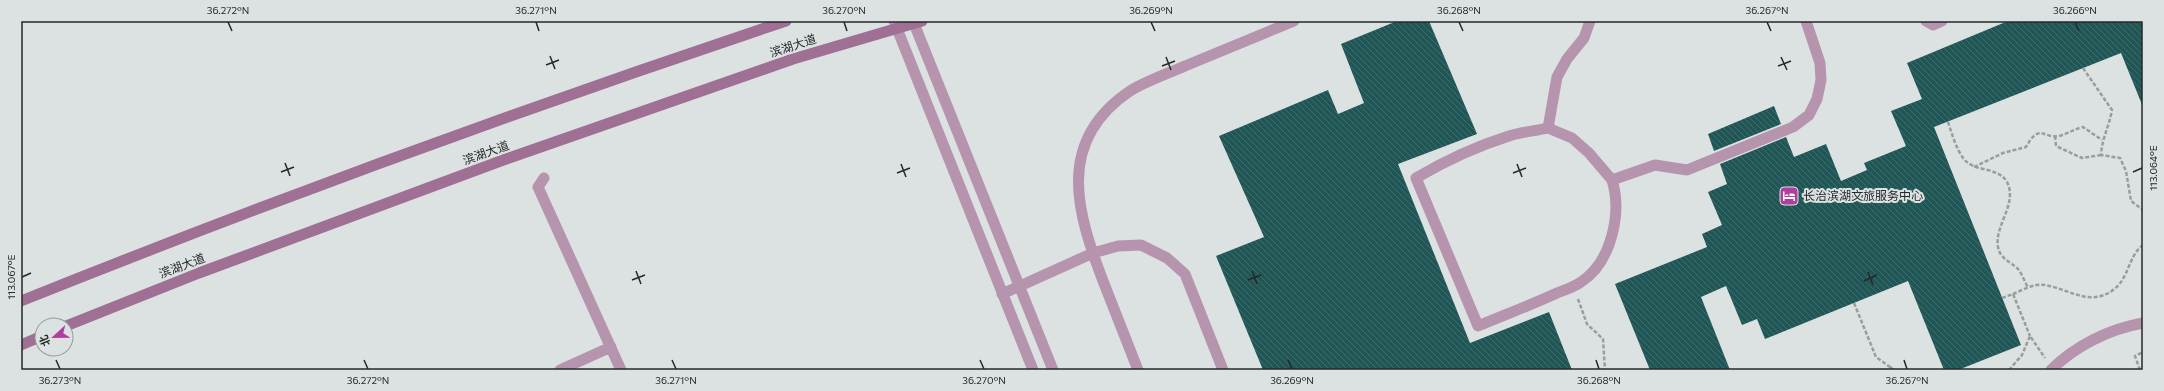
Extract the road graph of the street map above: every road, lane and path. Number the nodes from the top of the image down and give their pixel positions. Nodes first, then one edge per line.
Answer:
1 (786, 21) edge
2 (1294, 21) edge
3 (1590, 21) edge
4 (1806, 21) edge
5 (1926, 21) edge
6 (1942, 21) edge
7 (916, 22) edge
8 (896, 25) edge
9 (2083, 68) dead end
10 (1948, 122) dead end
11 (1548, 128) junction
12 (2055, 136) junction
13 (2102, 140) junction
14 (2101, 155) junction
15 (1974, 167) junction
16 (544, 178) dead end
17 (1612, 180) junction
18 (2143, 210) edge
19 (2143, 244) edge
20 (1092, 253) junction
21 (1019, 286) junction
22 (1572, 286) junction
23 (2028, 288) junction
24 (1002, 294) junction
25 (2013, 294) junction
26 (2002, 298) dead end
27 (21, 301) edge
28 (1854, 303) dead end
29 (74, 323) edge
30 (2143, 323) edge
31 (2030, 336) junction
32 (34, 339) edge
33 (21, 344) edge
34 (610, 347) junction
35 (2143, 352) edge
36 (1889, 369) edge
37 (2051, 369) edge
38 (560, 370) edge
39 (621, 370) edge
40 (1033, 370) edge
41 (1053, 370) edge
42 (1138, 370) edge
43 (1223, 370) edge
44 (1605, 370) edge
45 (1894, 370) edge
46 (2009, 370) edge
47 (2140, 370) edge

1 - 27 main road
2 - 20 street
3 - 11 street
4 - 17 street
5 - 6 street
7 - 8 main road, 滨湖大道
7 - 21 street
8 - 24 street
8 - 29 main road, 滨湖大道
9 - 13 path
10 - 15 path
11 - 17 street
11 - 22 street
12 - 13 path
12 - 14 path
12 - 15 path
13 - 14 path
14 - 18 path
15 - 23 path
16 - 34 street
17 - 22 street
19 - 23 path
20 - 21 street
20 - 42 street
20 - 43 street
21 - 24 street
21 - 41 street
22 - 44 path
23 - 25 path
24 - 40 street
25 - 26 path
25 - 31 path
28 - 36 path
30 - 37 street
31 - 37 path
31 - 46 path
32 - 33 main road
34 - 38 street
34 - 39 street
35 - 47 path
36 - 45 path

